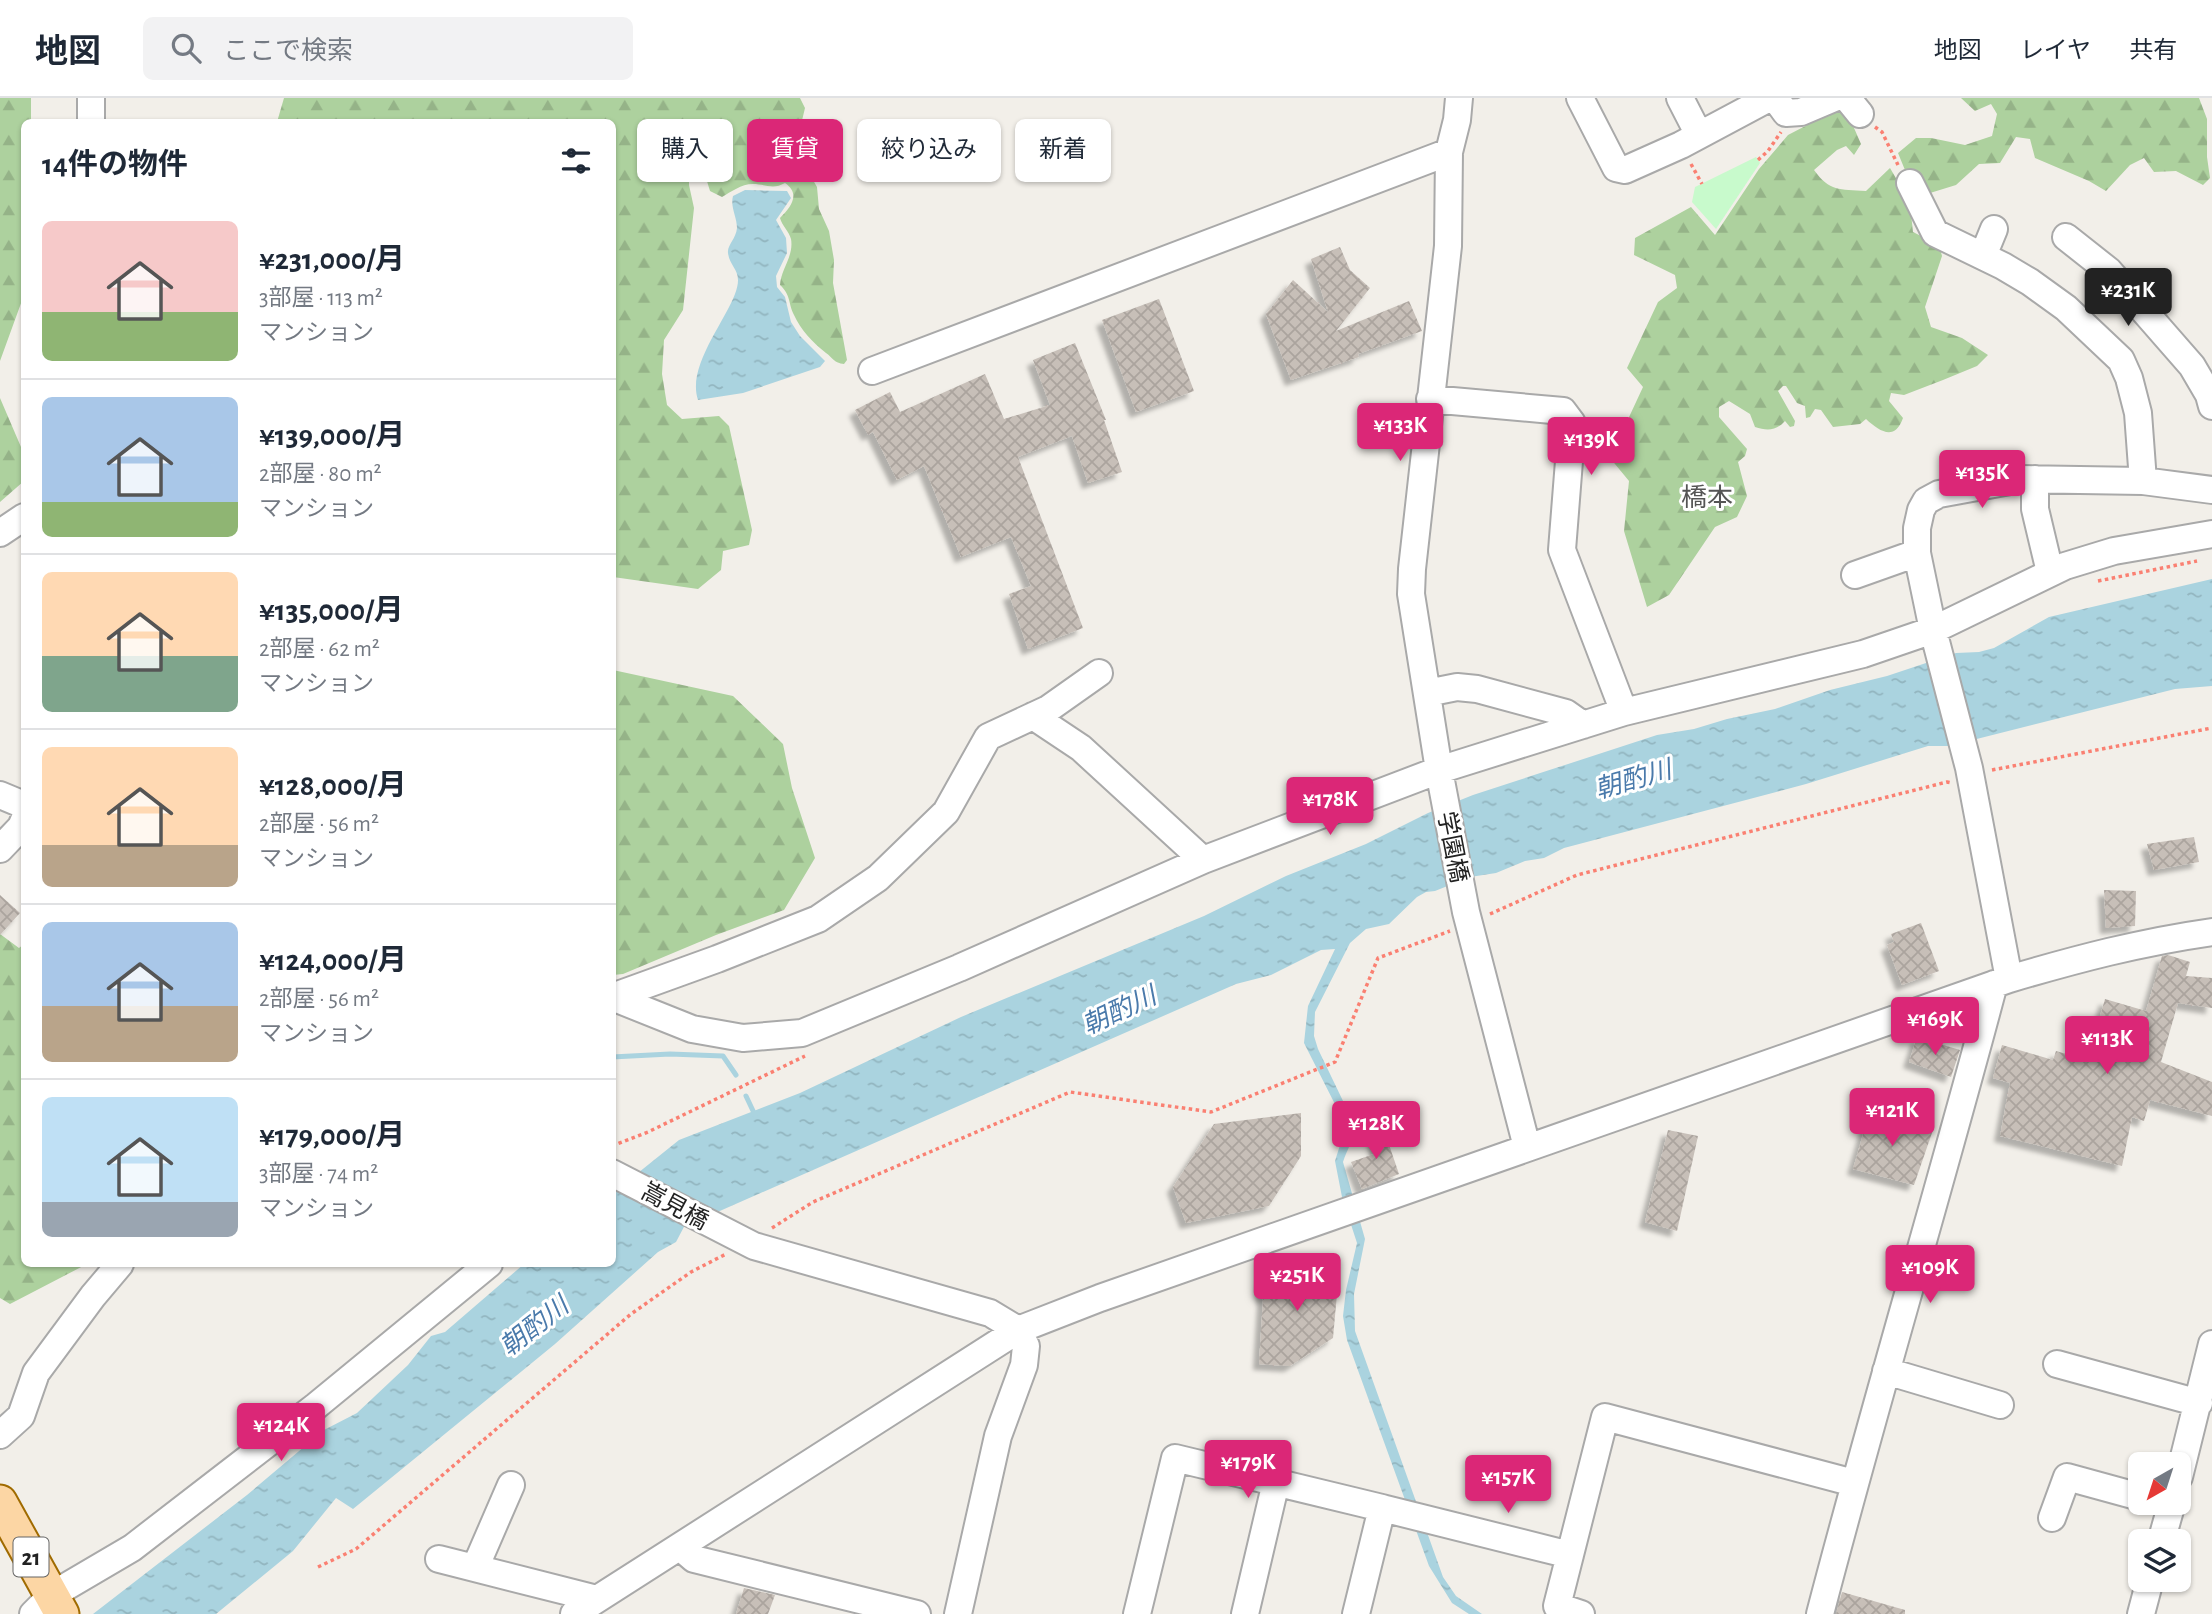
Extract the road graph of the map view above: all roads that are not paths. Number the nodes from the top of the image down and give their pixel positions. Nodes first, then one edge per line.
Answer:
1 (91, 98) edge
2 (1459, 98) edge
3 (1580, 98) edge
4 (1680, 98) edge
5 (1834, 98) edge
6 (1777, 103) edge
7 (91, 119) edge
8 (1699, 135) junction
9 (1449, 152) junction
10 (1906, 177) road end
11 (1994, 229) dead end
12 (2066, 237) dead end
13 (1976, 253) junction
14 (872, 371) dead end
15 (1430, 400) junction
16 (2212, 406) edge
17 (2035, 480) junction
18 (2143, 481) junction
19 (2212, 490) edge
20 (21, 519) edge
21 (0, 533) edge
22 (2212, 534) edge
23 (1917, 553) junction
24 (2050, 572) junction
25 (1855, 575) dead end
26 (1935, 636) junction
27 (1098, 673) dead end
28 (1427, 692) junction
29 (1623, 712) junction
30 (1033, 716) junction
31 (1583, 725) junction
32 (1440, 776) junction
33 (0, 795) edge
34 (21, 803) edge
35 (21, 827) edge
36 (0, 849) edge
37 (1203, 860) junction
38 (2212, 932) edge
39 (2001, 982) junction
40 (616, 996) edge
41 (616, 999) edge
42 (1527, 1147) junction
43 (616, 1175) edge
44 (117, 1267) edge
45 (485, 1267) edge
46 (1018, 1330) junction
47 (2210, 1354) edge
48 (2057, 1364) dead end
49 (1886, 1371) junction
50 (2199, 1403) junction
51 (2000, 1405) dead end
52 (0, 1435) edge
53 (2186, 1452) edge
54 (1276, 1482) junction
55 (1854, 1483) junction
56 (511, 1485) dead end
57 (2128, 1494) edge
58 (0, 1502) edge
59 (1382, 1508) junction
60 (2052, 1518) dead end
61 (680, 1546) junction
62 (1570, 1555) junction
63 (439, 1559) dead end
64 (475, 1568) junction
65 (2147, 1592) edge
66 (597, 1599) junction
67 (52, 1609) edge
68 (573, 1614) edge
69 (916, 1614) edge
70 (958, 1614) edge
71 (1137, 1614) edge
72 (1245, 1614) edge
73 (1356, 1614) edge
74 (1581, 1614) edge
75 (1820, 1614) edge
76 (2141, 1614) edge

1 - 7 street
2 - 9 street, 学園橋
3 - 8 street
4 - 8 street
5 - 6 street
6 - 8 street
9 - 14 street
9 - 15 street, 学園橋
10 - 13 street
11 - 13 street
12 - 16 street
13 - 18 street
15 - 28 street, 学園橋
15 - 29 street
17 - 18 street
17 - 23 street
17 - 24 street
18 - 19 street
20 - 21 street
22 - 24 street
23 - 25 street
23 - 26 street
24 - 26 street
26 - 29 street
26 - 39 street
27 - 30 street
28 - 31 street
28 - 32 street, 学園橋
29 - 31 street
30 - 37 street
30 - 40 street
31 - 32 street
32 - 37 street
32 - 42 street, 学園橋
33 - 34 street
35 - 36 street
37 - 41 street
38 - 39 street
39 - 42 street
39 - 49 street
42 - 46 street
43 - 46 street, 嵩見橋
44 - 52 street
45 - 67 street
46 - 61 street
46 - 70 street
47 - 50 street
48 - 50 street
49 - 51 street
49 - 55 street
50 - 53 street
54 - 59 street
54 - 71 street
54 - 72 street
55 - 62 street
55 - 75 street
56 - 64 street
57 - 60 street
58 - 67 main road, 21
59 - 62 street
59 - 73 street
61 - 66 street
61 - 69 street
62 - 74 street
63 - 64 street
64 - 66 street
65 - 76 street
66 - 68 street

